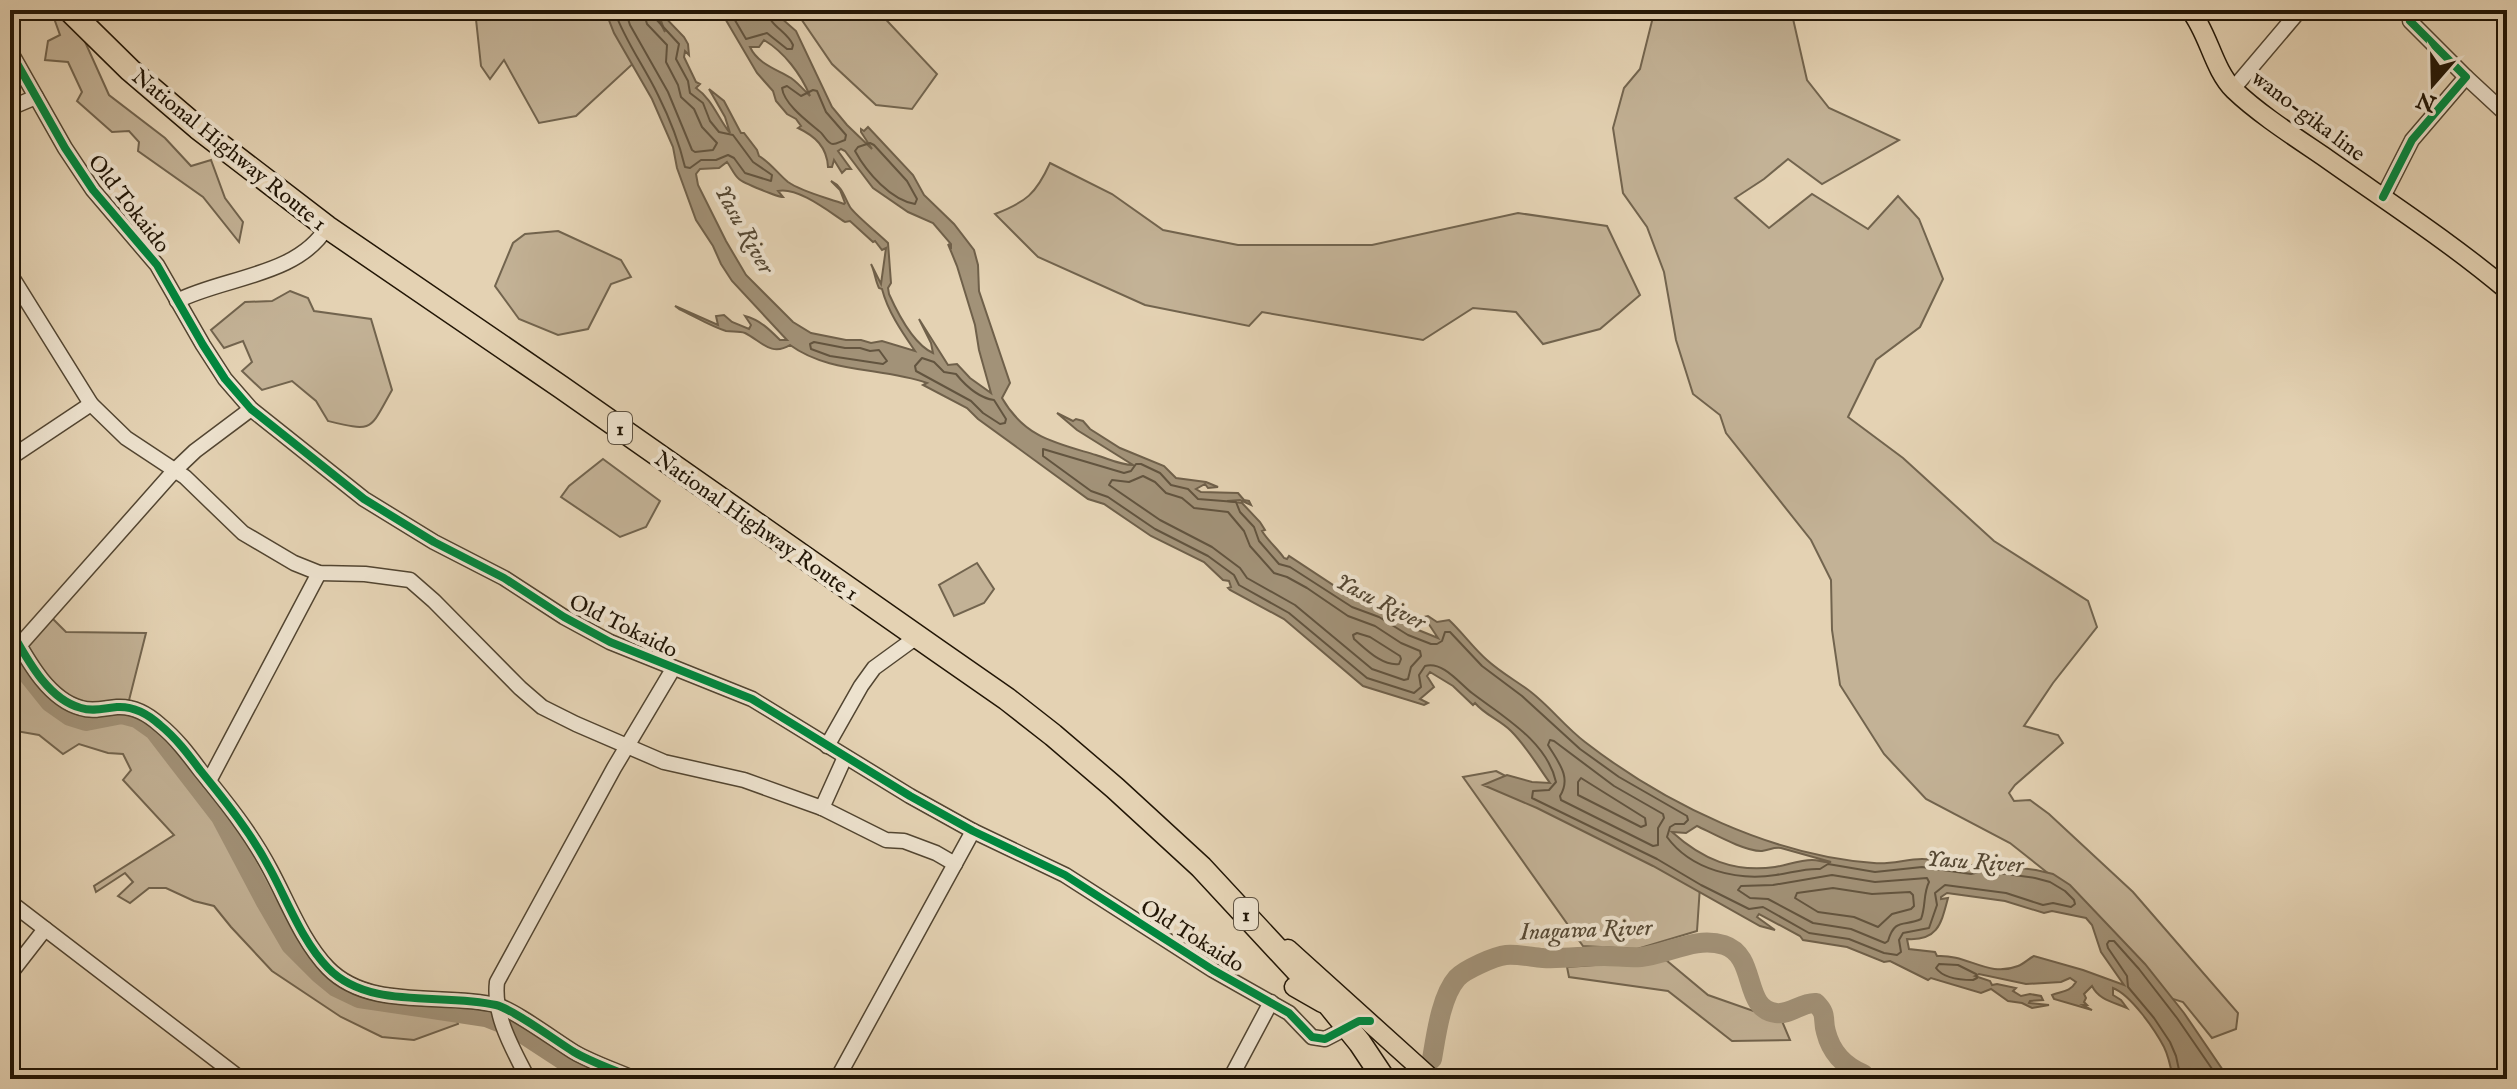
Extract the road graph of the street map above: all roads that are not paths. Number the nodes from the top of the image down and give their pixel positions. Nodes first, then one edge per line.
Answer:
1 (69, 10) edge
2 (2190, 10) edge
3 (2300, 10) edge
4 (2410, 21) dead end
5 (10, 51) edge
6 (2466, 77) junction
7 (2233, 89) junction
8 (36, 97) junction
9 (10, 108) edge
10 (2507, 115) edge
11 (2383, 197) junction
12 (327, 227) junction
13 (10, 274) edge
14 (2507, 290) edge
15 (177, 301) junction
16 (91, 404) junction
17 (251, 409) junction
18 (10, 458) edge
19 (174, 471) junction
20 (319, 573) junction
21 (10, 629) edge
22 (918, 636) junction
23 (15, 650) edge
24 (673, 669) junction
25 (627, 746) junction
26 (827, 746) junction
27 (845, 757) junction
28 (209, 781) junction
29 (822, 808) junction
30 (973, 831) junction
31 (1174, 843) junction
32 (955, 864) junction
33 (10, 902) edge
34 (1249, 917) junction
35 (45, 929) junction
36 (10, 974) edge
37 (1271, 1002) junction
38 (500, 1010) junction
39 (1329, 1015) junction
40 (241, 1079) edge
41 (528, 1079) edge
42 (635, 1079) edge
43 (837, 1079) edge
44 (1230, 1079) edge
45 (1366, 1079) edge
46 (1384, 1079) edge
47 (1432, 1079) edge

1 - 12 highway, National Highway Route 1 / 1
2 - 7 main road, wano-gika line
3 - 7 street
4 - 6 street
5 - 8 street, Old Tokaido
6 - 10 street
6 - 11 street
7 - 11 main road, wano-gika line
8 - 9 street
8 - 15 street, Old Tokaido
11 - 14 main road, wano-gika line
12 - 15 street
12 - 22 highway, National Highway Route 1 / 1
13 - 16 street
15 - 17 street, Old Tokaido
16 - 18 street
16 - 19 street
17 - 19 street
17 - 24 street, Old Tokaido
19 - 20 street
19 - 23 street
20 - 25 street
20 - 28 street
21 - 23 street
22 - 26 street
22 - 31 highway, National Highway Route 1 / 1
23 - 28 street
24 - 25 street
24 - 26 street, Old Tokaido
25 - 29 street
25 - 38 street
26 - 27 street, Old Tokaido
27 - 29 street
27 - 30 street, Old Tokaido
28 - 38 street
29 - 32 street
30 - 32 street
30 - 37 street, Old Tokaido
31 - 34 highway, 1
31 - 39 highway, 1
32 - 43 street
33 - 35 street
34 - 39 highway, 1
34 - 39 main road
35 - 36 street
35 - 40 street
37 - 39 street, Old Tokaido
37 - 44 street
38 - 41 street
38 - 42 street
39 - 45 highway, 1
39 - 46 highway, 1
39 - 47 main road

